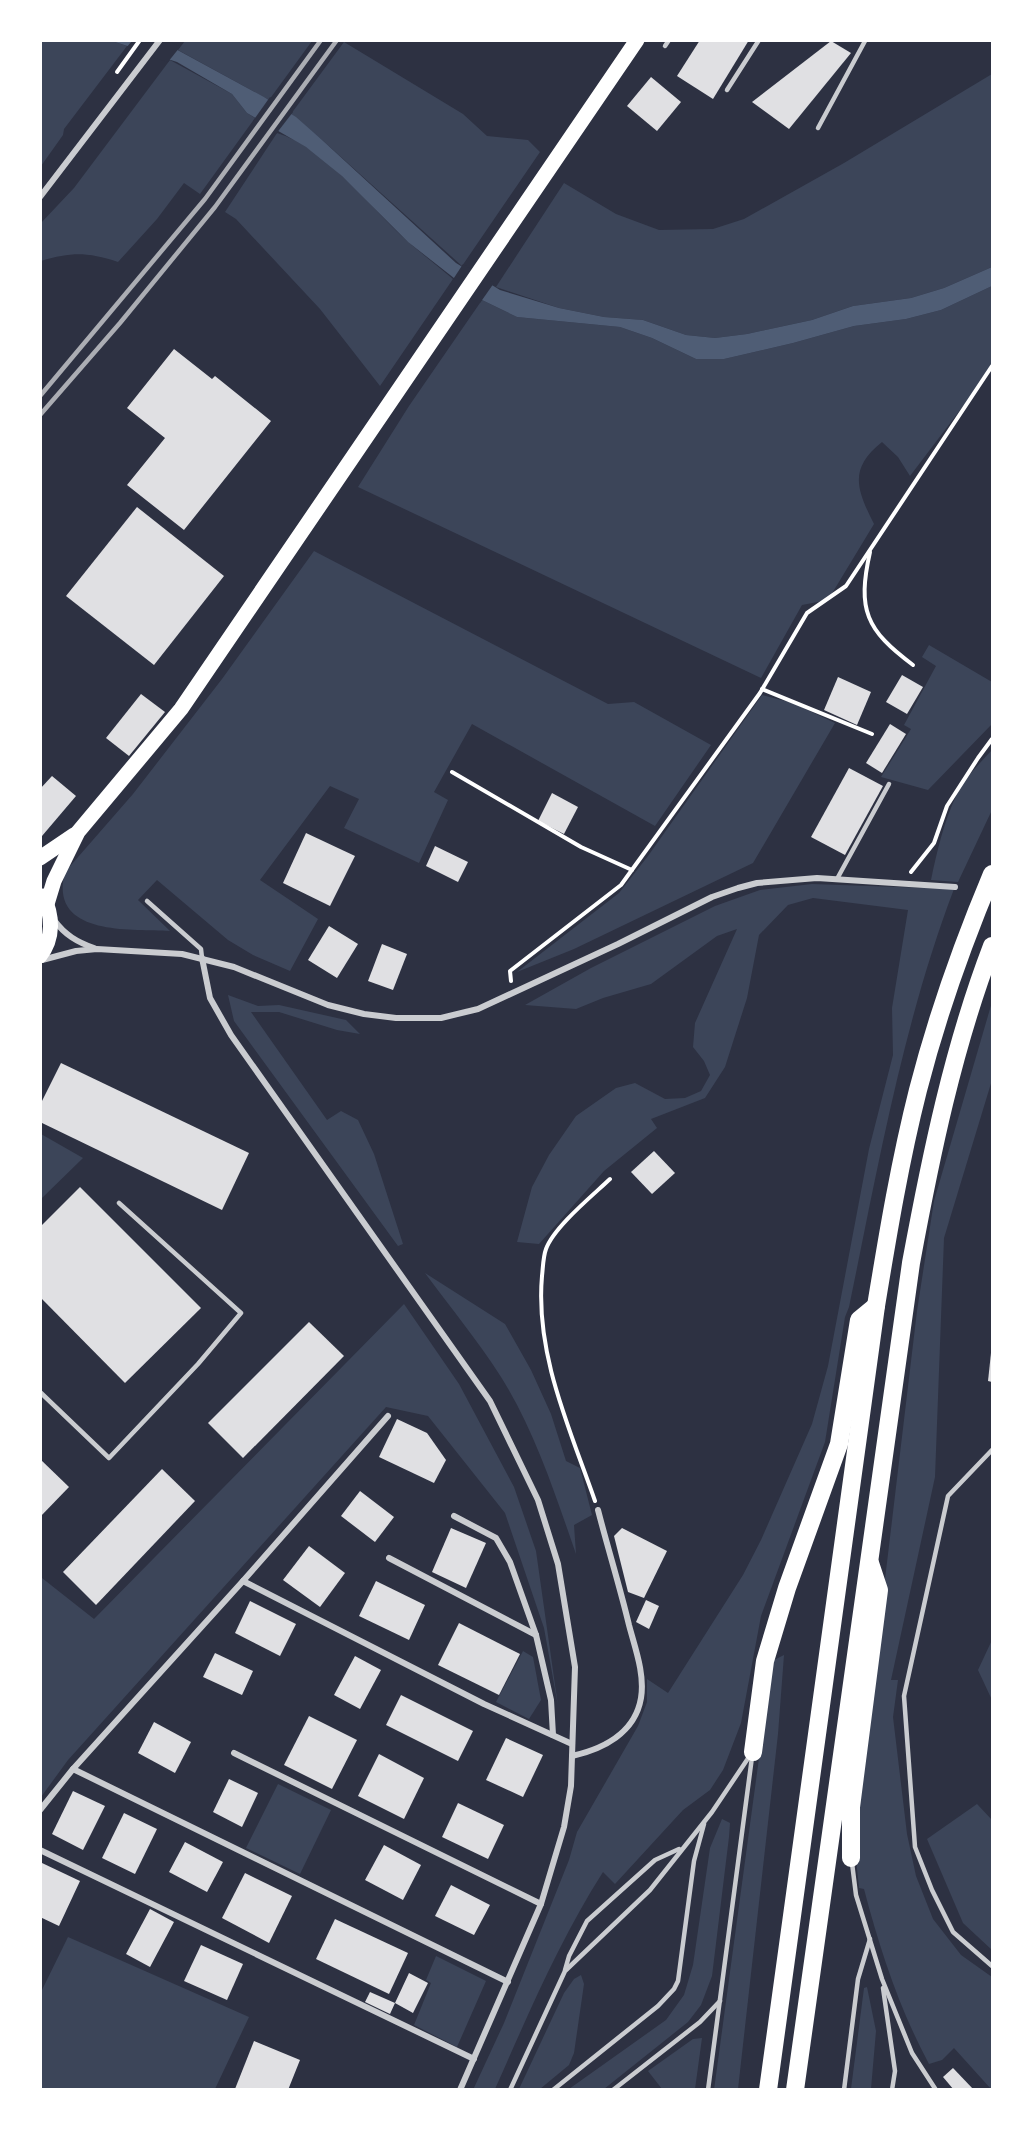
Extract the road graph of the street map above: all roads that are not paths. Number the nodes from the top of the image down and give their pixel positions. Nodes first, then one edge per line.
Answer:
1 (160, 40) edge
2 (637, 40) edge
3 (669, 40) edge
4 (759, 40) edge
5 (863, 40) edge
6 (665, 46) dead end
7 (727, 90) dead end
8 (818, 128) dead end
9 (40, 197) edge
10 (889, 784) dead end
11 (78, 832) junction
12 (40, 858) edge
13 (993, 873) edge
14 (837, 879) junction
15 (955, 886) dead end
16 (147, 901) dead end
17 (46, 903) edge
18 (993, 946) edge
19 (97, 950) junction
20 (40, 956) edge
21 (202, 958) junction
22 (40, 961) edge
23 (119, 1203) dead end
24 (876, 1306) junction
25 (40, 1392) edge
26 (388, 1416) dead end
27 (993, 1450) edge
28 (598, 1510) road end
29 (454, 1516) dead end
30 (390, 1558) dead end
31 (868, 1558) junction
32 (243, 1581) junction
33 (536, 1635) junction
34 (553, 1735) junction
35 (572, 1744) junction
36 (753, 1752) junction
37 (234, 1753) dead end
38 (572, 1756) junction
39 (73, 1769) junction
40 (40, 1810) edge
41 (706, 1819) junction
42 (682, 1848) junction
43 (40, 1850) edge
44 (851, 1858) joint
45 (542, 1904) junction
46 (870, 1938) junction
47 (993, 1966) edge
48 (565, 1971) junction
49 (882, 1979) junction
50 (508, 1982) junction
51 (720, 2001) junction
52 (474, 2059) junction
53 (460, 2090) edge
54 (510, 2090) edge
55 (553, 2090) edge
56 (613, 2090) edge
57 (708, 2090) edge
58 (768, 2090) edge
59 (795, 2090) edge
60 (844, 2090) edge
61 (892, 2090) edge
62 (936, 2090) edge

1 - 9 street
2 - 11 main road
3 - 6 lane
4 - 7 lane
5 - 8 lane
10 - 14 lane
11 - 12 main road
11 - 17 main road
13 - 24 highway
14 - 15 street
14 - 21 street
16 - 21 lane
17 - 19 street
17 - 20 main road
18 - 31 highway
19 - 21 street
19 - 22 street
21 - 35 street
23 - 25 lane
24 - 36 highway
24 - 58 highway
26 - 32 street
27 - 47 lane
28 - 38 street
29 - 33 street
30 - 33 street
31 - 44 highway
31 - 59 highway
32 - 34 street
32 - 39 street
33 - 34 street
34 - 35 street
35 - 38 street
36 - 41 lane
36 - 51 lane
37 - 45 street
38 - 45 street
39 - 40 street
39 - 50 street
41 - 42 lane
41 - 55 lane
42 - 48 lane
42 - 48 lane
43 - 52 street
44 - 46 lane
45 - 50 street
46 - 49 lane
46 - 60 lane
48 - 54 lane
49 - 61 lane
49 - 62 lane
50 - 52 street
51 - 56 lane
51 - 57 lane
52 - 53 street

